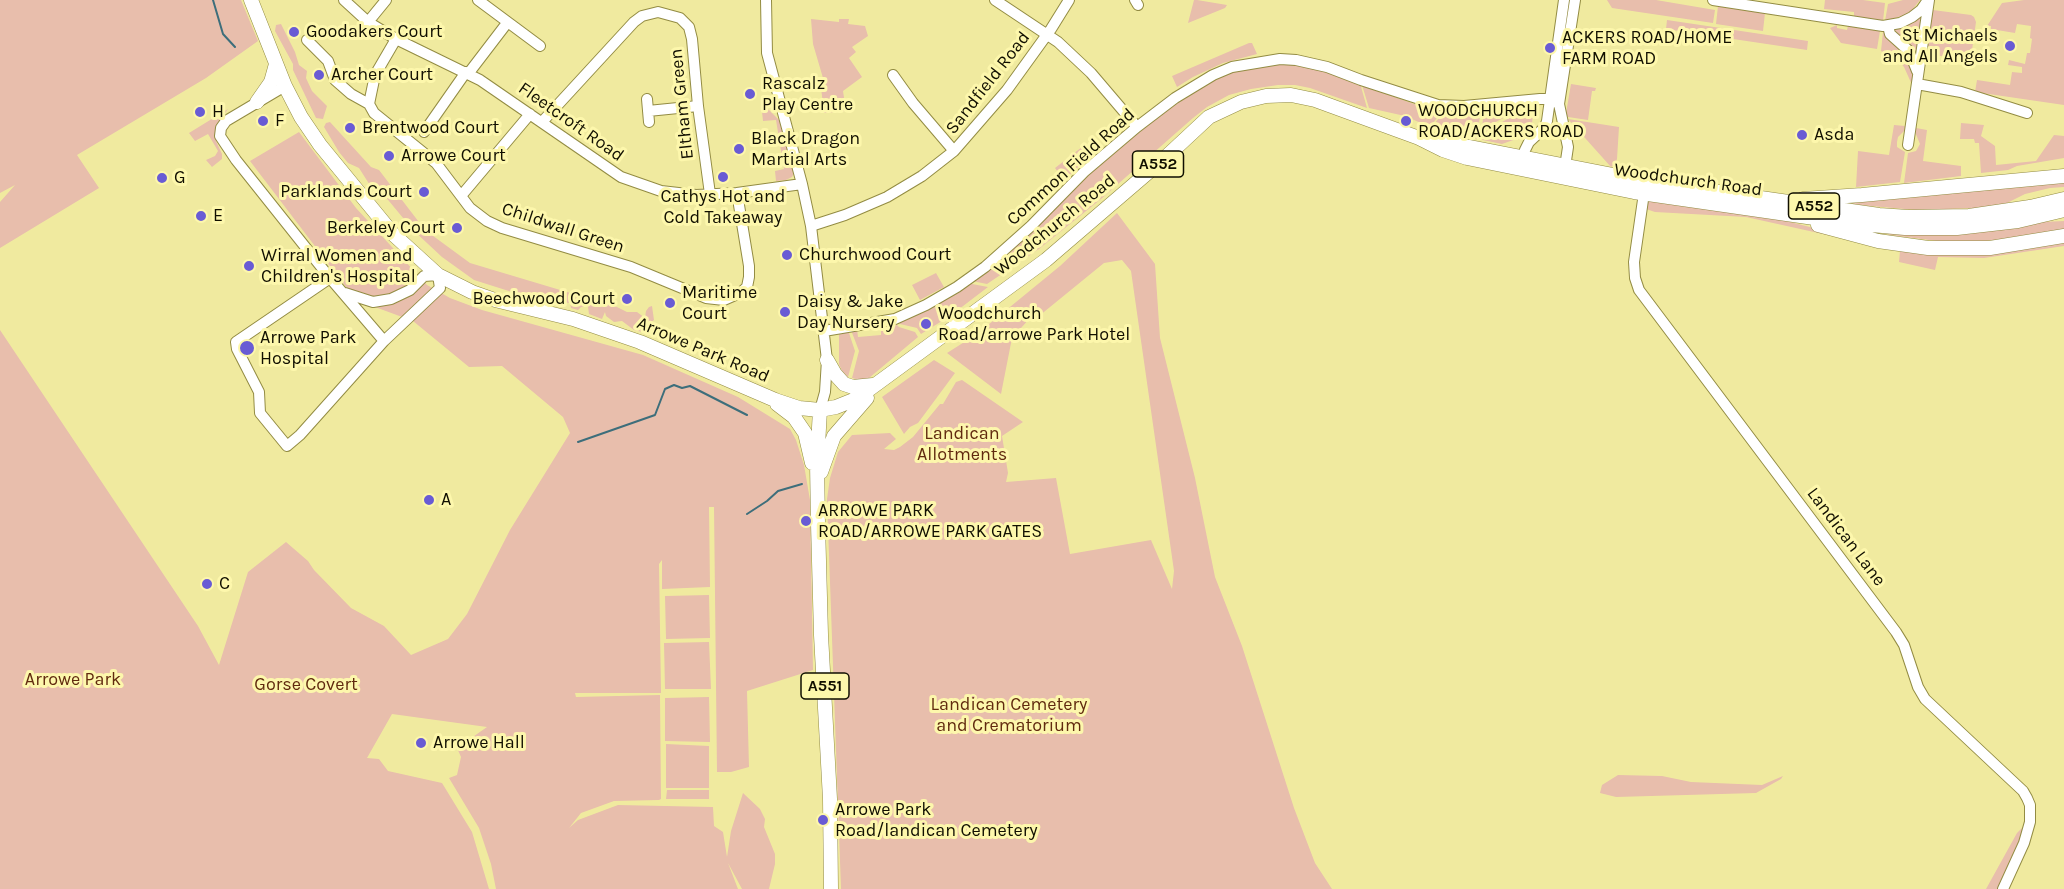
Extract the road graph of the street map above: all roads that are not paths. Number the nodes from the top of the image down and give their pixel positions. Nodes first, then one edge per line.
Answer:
1 (251, 0) edge
2 (344, 0) edge
3 (386, 0) edge
4 (478, 0) edge
5 (766, 0) edge
6 (995, 0) edge
7 (1069, 0) edge
8 (1564, 0) edge
9 (1575, 0) edge
10 (1713, 0) edge
11 (1929, 0) edge
12 (368, 22) junction
13 (507, 22) junction
14 (1888, 26) junction
15 (1047, 34) junction
16 (396, 39) junction
17 (307, 40) dead end
18 (540, 46) dead end
19 (276, 64) junction
20 (467, 73) junction
21 (893, 75) dead end
22 (1918, 81) junction
23 (285, 86) junction
24 (1554, 101) junction
25 (257, 102) junction
26 (369, 104) junction
27 (698, 106) junction
28 (648, 111) dead end
29 (2027, 113) dead end
30 (530, 114) junction
31 (542, 122) junction
32 (1563, 126) junction
33 (1545, 127) junction
34 (1137, 128) junction
35 (424, 132) dead end
36 (1419, 138) junction
37 (1908, 145) dead end
38 (954, 151) junction
39 (1523, 158) junction
40 (1565, 167) junction
41 (2064, 176) edge
42 (1627, 178) junction
43 (1580, 181) junction
44 (802, 184) junction
45 (737, 193) junction
46 (1644, 193) junction
47 (710, 194) junction
48 (461, 196) junction
49 (2064, 199) edge
50 (1774, 200) junction
51 (1717, 203) junction
52 (1763, 209) junction
53 (2064, 210) edge
54 (811, 226) junction
55 (2064, 236) edge
56 (438, 275) junction
57 (330, 278) junction
58 (345, 293) junction
59 (397, 296) junction
60 (416, 309) junction
61 (824, 331) junction
62 (384, 341) junction
63 (827, 360) junction
64 (908, 361) junction
65 (875, 385) junction
66 (767, 396) junction
67 (820, 410) junction
68 (817, 482) junction
69 (831, 889) edge
70 (2003, 889) edge

1 - 19 main road, Arrowe Park Road
2 - 12 street, Fleetcroft Road
3 - 12 street
4 - 13 street
5 - 44 street
6 - 15 street
7 - 15 street, Sandfield Road
8 - 24 street
9 - 24 street
10 - 14 street
11 - 14 street
11 - 22 street
12 - 16 street, Fleetcroft Road
13 - 18 street
13 - 20 street
14 - 22 street
15 - 34 street
15 - 38 street, Sandfield Road
16 - 20 street, Fleetcroft Road
16 - 26 street
17 - 26 street, Childwall Green
19 - 23 main road, Arrowe Park Road
19 - 25 main road
20 - 30 street, Fleetcroft Road
20 - 35 street
21 - 38 street, Sandfield Road
22 - 29 street
22 - 37 street
23 - 25 street
23 - 56 main road, Arrowe Park Road
24 - 32 street
24 - 33 street
24 - 34 street, Common Field Road
25 - 57 street
26 - 48 street, Childwall Green
27 - 28 street
27 - 31 street, Eltham Green
27 - 47 street, Eltham Green
30 - 31 street, Fleetcroft Road
30 - 48 street
31 - 47 street, Fleetcroft Road
32 - 33 street
32 - 40 street
33 - 39 street
34 - 61 street, Common Field Road
36 - 39 main road, Woodchurch Road / A552
36 - 43 main road, Woodchurch Road / A552
36 - 64 main road, Woodchurch Road / A552
38 - 54 street, Sandfield Road
39 - 40 main road, Woodchurch Road / A552
39 - 43 street
40 - 42 main road, Woodchurch Road / A552
41 - 50 main road
42 - 50 main road, Woodchurch Road / A552
42 - 51 main road
43 - 46 main road, Woodchurch Road / A552
44 - 45 street, Fleetcroft Road
44 - 54 street
45 - 47 street, Fleetcroft Road
45 - 48 street, Childwall Green
46 - 51 main road, Woodchurch Road / A552
46 - 70 street, Landican Lane
49 - 50 main road, Woodchurch Road / A552
51 - 52 main road, Woodchurch Road / A552
52 - 53 main road, Woodchurch Road / A552
52 - 55 main road
54 - 61 street
56 - 59 street
56 - 60 street
56 - 66 main road, Arrowe Park Road
57 - 58 street
57 - 62 street
58 - 59 street
58 - 62 street
59 - 60 street
60 - 62 street
61 - 63 street
63 - 65 main road
63 - 67 street
64 - 65 main road, Woodchurch Road / A552
64 - 68 main road
65 - 67 main road, Woodchurch Road / A552
66 - 67 main road, Arrowe Park Road
66 - 68 main road
67 - 68 main road, A551
68 - 69 main road, A551

